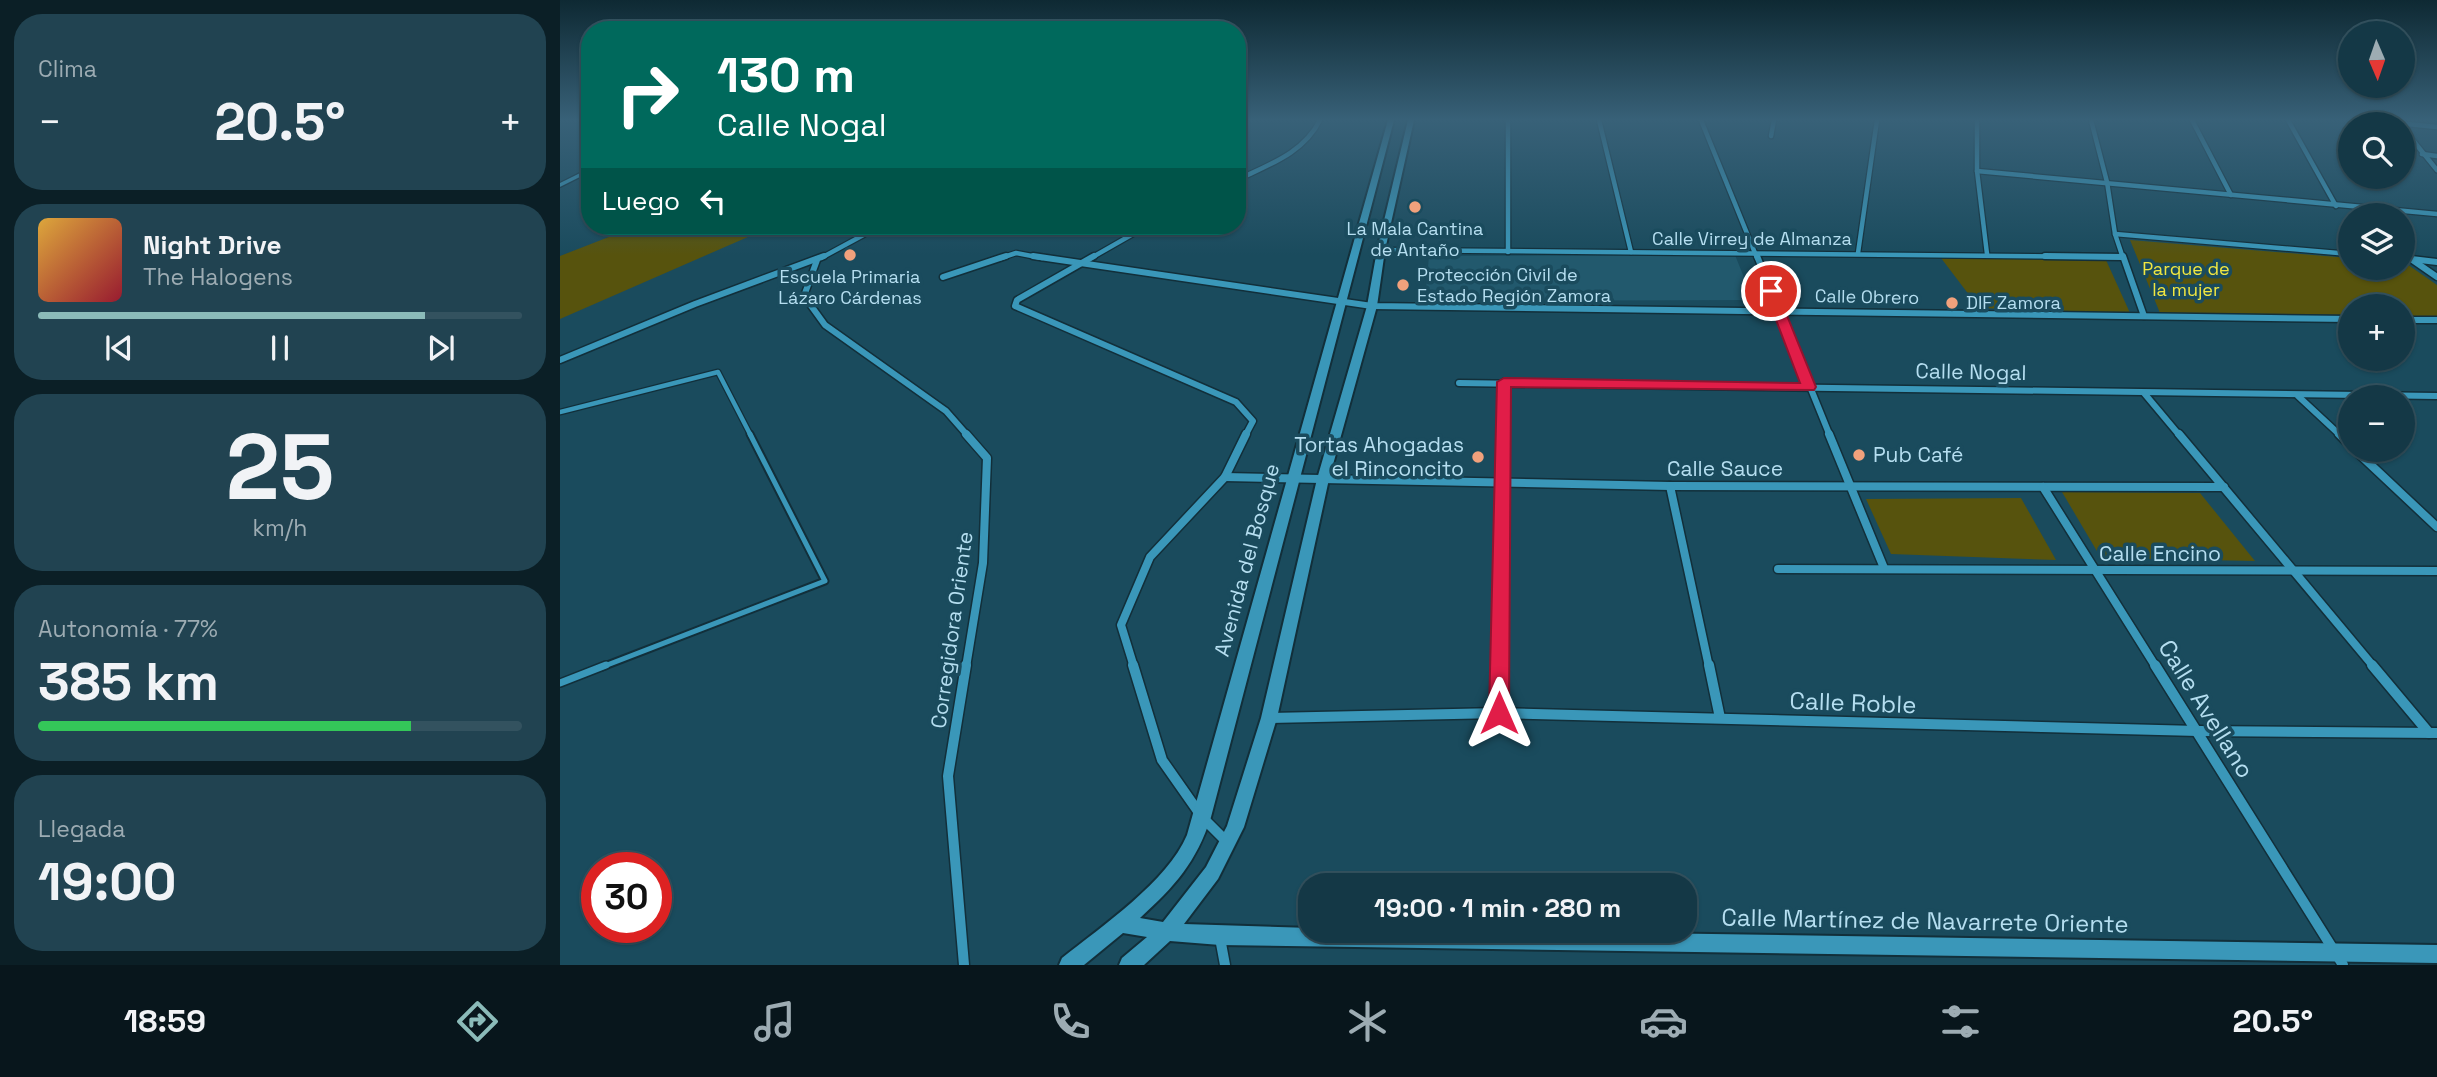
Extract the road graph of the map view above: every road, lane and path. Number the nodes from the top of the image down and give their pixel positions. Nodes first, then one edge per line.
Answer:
1 (1266, 165) edge
2 (1379, 165) edge
3 (1401, 165) edge
4 (1508, 165) edge
5 (1609, 165) edge
6 (1719, 165) edge
7 (1871, 165) edge
8 (1977, 165) edge
9 (2102, 165) edge
10 (2215, 165) edge
11 (2313, 165) edge
12 (1977, 171) junction
13 (581, 174) edge
14 (1246, 175) edge
15 (2107, 183) junction
16 (560, 185) edge
17 (2231, 195) junction
18 (2336, 206) junction
19 (2437, 214) edge
20 (2115, 234) junction
21 (863, 235) edge
22 (1131, 235) edge
23 (1381, 250) junction
24 (1508, 252) junction
25 (1631, 252) junction
26 (1755, 252) junction
27 (1858, 253) junction
28 (2338, 253) edge
29 (1987, 254) junction
30 (2123, 257) junction
31 (817, 260) junction
32 (2415, 260) edge
33 (2415, 262) edge
34 (2437, 262) edge
35 (1078, 265) junction
36 (2437, 277) edge
37 (943, 278) dead end
38 (1341, 304) junction
39 (1372, 306) junction
40 (1779, 310) junction
41 (2144, 316) junction
42 (2338, 319) edge
43 (2415, 320) edge
44 (2437, 320) edge
45 (560, 360) edge
46 (1504, 382) junction
47 (1459, 383) dead end
48 (1809, 387) junction
49 (2144, 393) junction
50 (2297, 396) junction
51 (2437, 396) edge
52 (560, 412) edge
53 (2338, 434) edge
54 (2368, 462) edge
55 (1225, 477) junction
56 (1293, 477) junction
57 (1323, 479) junction
58 (1500, 483) junction
59 (1670, 486) junction
60 (1848, 487) junction
61 (2043, 487) junction
62 (2224, 487) junction
63 (2437, 527) edge
64 (1884, 568) junction
65 (1778, 569) dead end
66 (2098, 571) junction
67 (2294, 571) junction
68 (2437, 571) edge
69 (560, 682) edge
70 (1499, 713) junction
71 (1269, 718) junction
72 (1720, 718) junction
73 (2198, 731) junction
74 (2433, 733) edge
75 (1202, 817) junction
76 (1227, 842) junction
77 (1120, 923) junction
78 (1167, 932) junction
79 (1220, 936) junction
80 (2437, 954) edge
81 (2339, 958) edge
82 (964, 965) edge
83 (1069, 965) edge
84 (1129, 965) edge
85 (1225, 965) edge

1 - 14 street
2 - 38 street, Avenida del Bosque
3 - 23 street
4 - 24 street
5 - 25 street
6 - 26 street
7 - 27 street
8 - 12 street
9 - 15 street
10 - 17 street
11 - 18 street
12 - 15 street
12 - 29 street
13 - 16 lane
15 - 17 street
15 - 20 street
17 - 18 street
18 - 19 street
20 - 28 street
20 - 30 street
21 - 31 street
22 - 35 street
23 - 24 street, Calle Virrey de Almanza
23 - 39 street
24 - 25 street, Calle Virrey de Almanza
25 - 26 street, Calle Virrey de Almanza
26 - 27 street, Calle Virrey de Almanza
26 - 40 street
27 - 29 street, Calle Virrey de Almanza
29 - 30 street, Calle Virrey de Almanza
30 - 41 street
31 - 45 street
31 - 82 street, Corregidora Oriente
32 - 34 street
33 - 36 street
35 - 37 street, Calle Obrero
35 - 38 street, Calle Obrero
35 - 55 street
38 - 39 street, Calle Obrero
38 - 56 street, Avenida del Bosque
39 - 40 street, Calle Obrero
39 - 57 street
40 - 41 street, Calle Obrero
40 - 48 street
41 - 42 street, Calle Obrero
43 - 44 street
46 - 47 street, Calle Nogal
46 - 48 street, Calle Nogal
46 - 58 street
48 - 49 street, Calle Nogal
48 - 60 street
49 - 50 street, Calle Nogal
49 - 62 street
50 - 51 street, Calle Nogal
50 - 53 street
52 - 69 lane
54 - 63 street
55 - 56 street, Calle Sauce
55 - 75 street
56 - 57 street, Calle Sauce
56 - 75 street, Avenida del Bosque
57 - 58 street, Calle Sauce
57 - 71 street
58 - 59 street, Calle Sauce
58 - 70 street
59 - 60 street, Calle Sauce
59 - 72 street
60 - 61 street, Calle Sauce
60 - 64 street
61 - 62 street, Calle Sauce
61 - 66 street, Calle Avellano
62 - 67 street
64 - 65 street, Calle Encino
64 - 66 street, Calle Encino
66 - 67 street, Calle Encino
66 - 73 street, Calle Avellano
67 - 68 street, Calle Encino
67 - 74 street
70 - 71 street, Calle Roble
70 - 72 street, Calle Roble
71 - 76 street
72 - 73 street, Calle Roble
73 - 74 street, Calle Roble
73 - 81 street, Calle Avellano
75 - 76 street
75 - 77 street, Avenida del Bosque
76 - 78 street
77 - 78 street, Calle Martínez de Navarrete Oriente
77 - 83 street, Avenida del Bosque
78 - 79 street, Calle Martínez de Navarrete Oriente
78 - 84 street
79 - 81 street, Calle Martínez de Navarrete Oriente
79 - 85 street
80 - 81 street, Calle Martínez de Navarrete Oriente

